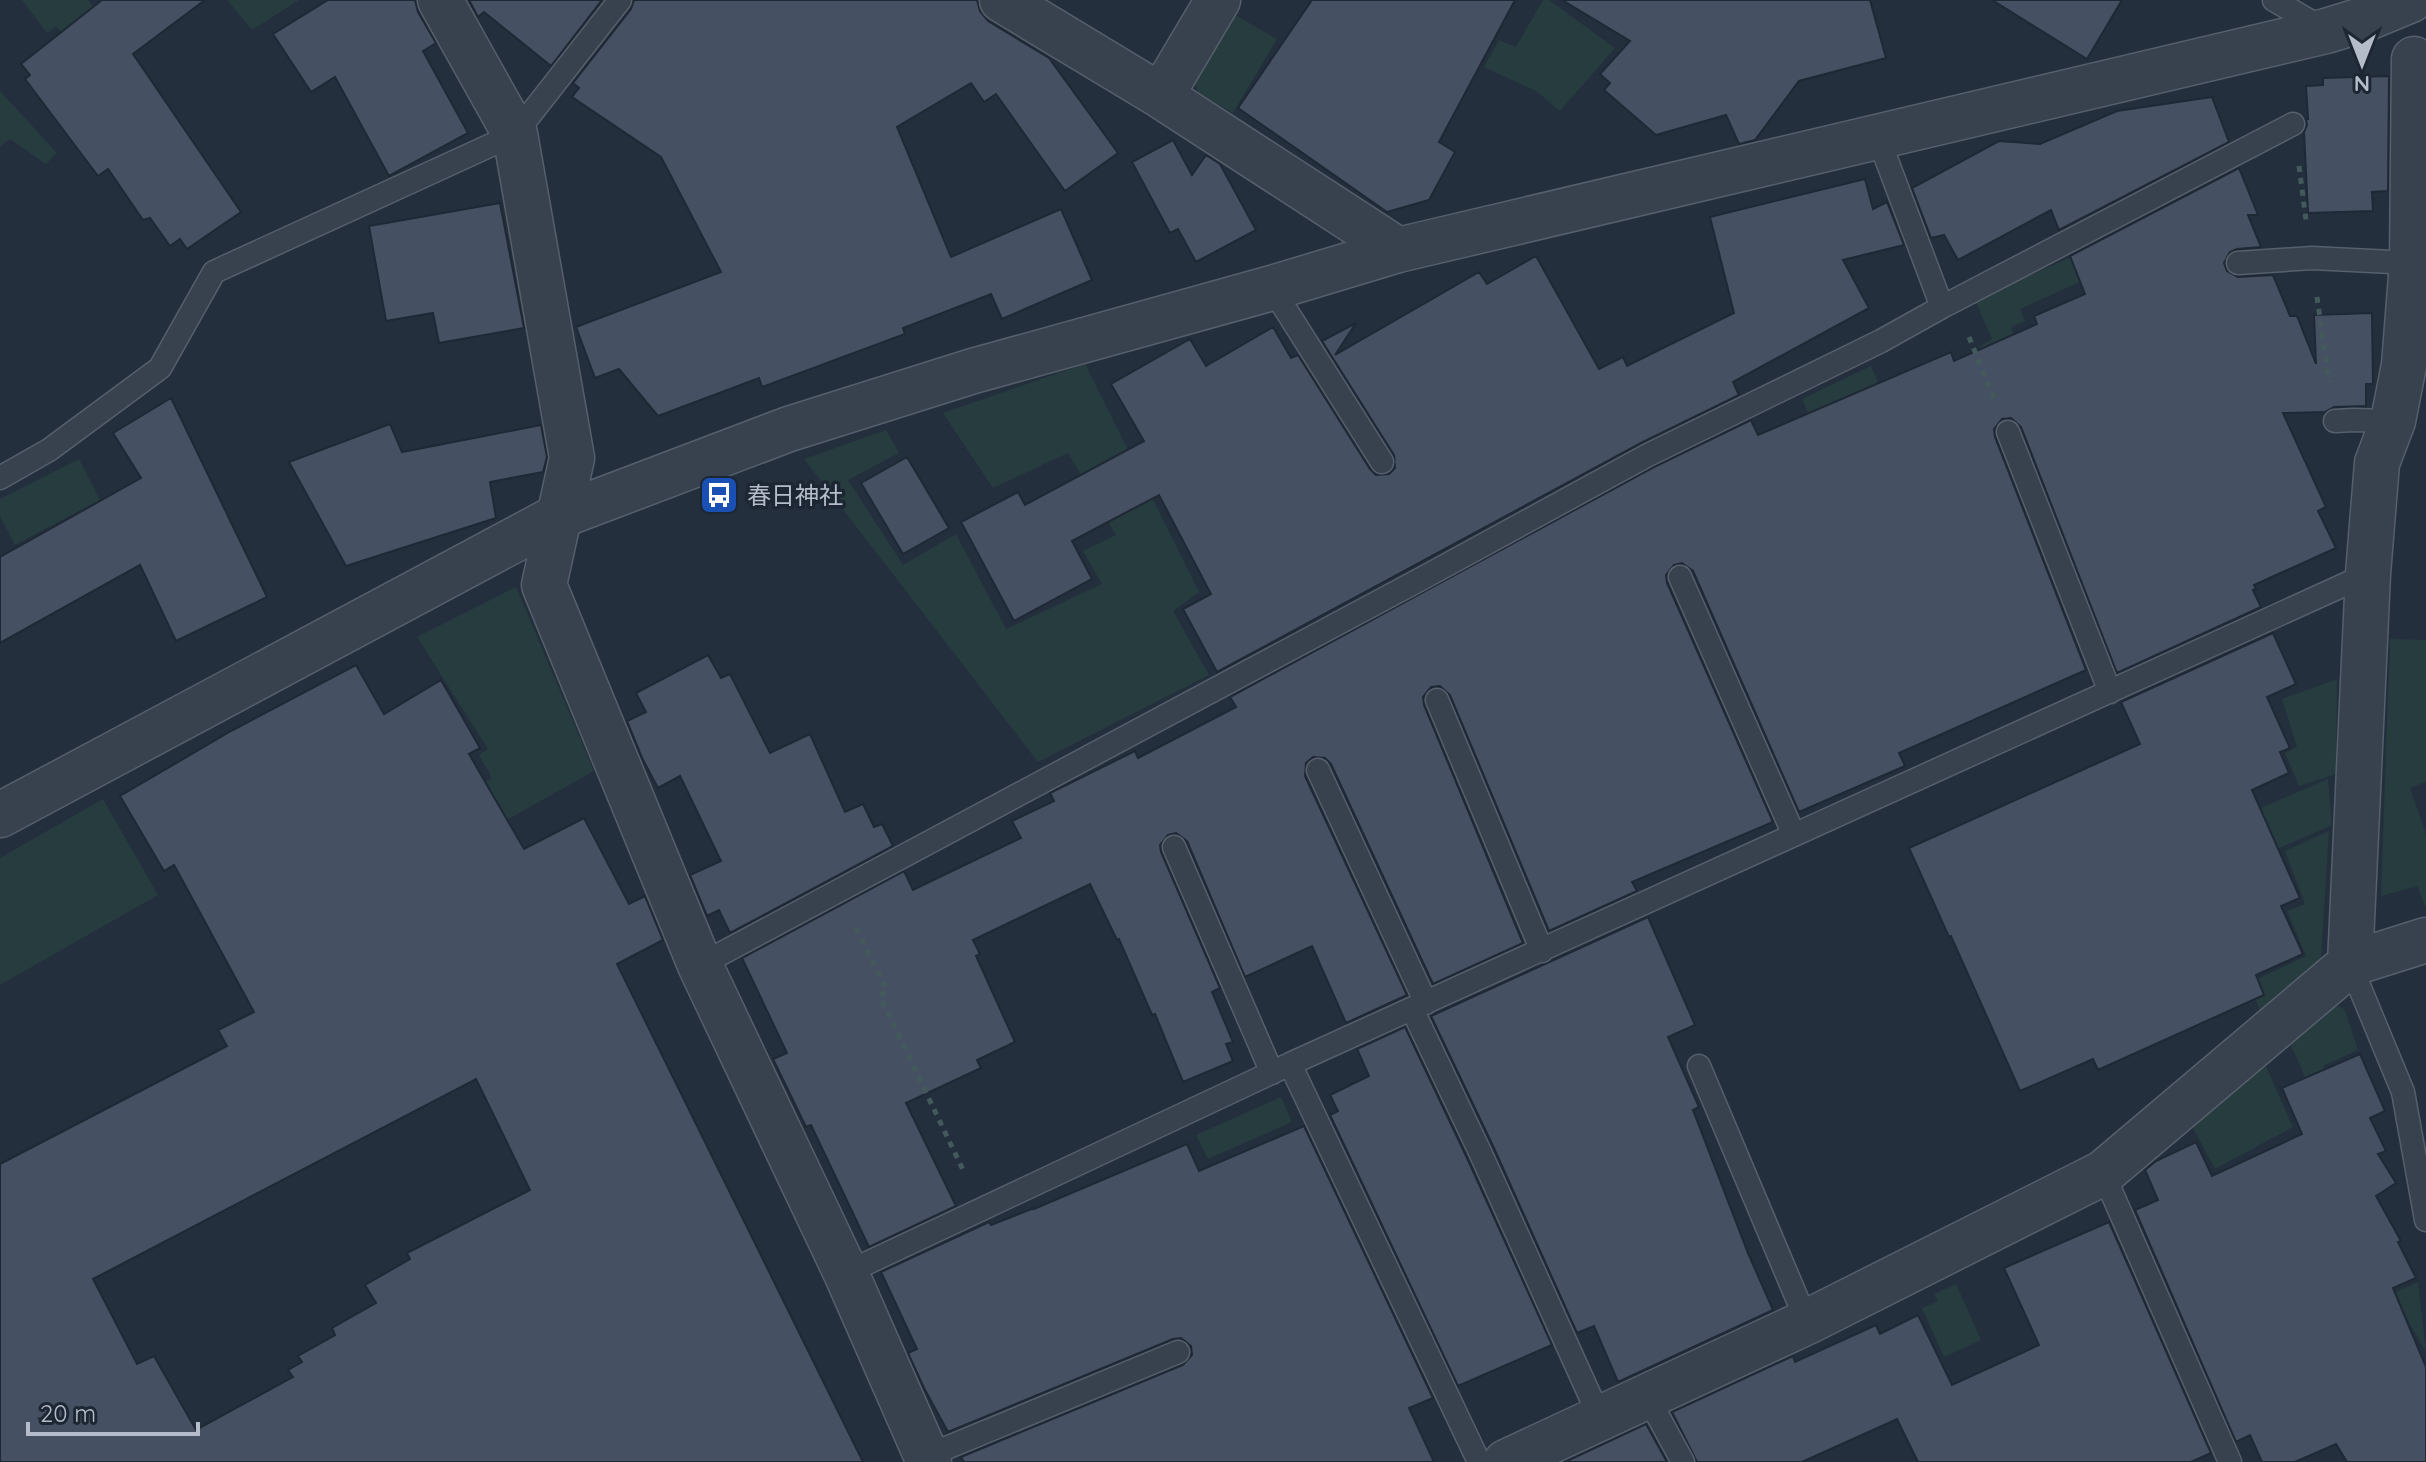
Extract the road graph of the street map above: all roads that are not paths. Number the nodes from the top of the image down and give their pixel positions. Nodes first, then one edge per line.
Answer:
1 (440, 0) edge
2 (620, 0) edge
3 (1002, 0) edge
4 (1218, 0) edge
5 (2274, 0) edge
6 (2411, 0) edge
7 (2345, 25) junction
8 (2420, 62) edge
9 (1161, 96) junction
10 (2293, 124) dead end
11 (515, 134) junction
12 (1878, 137) junction
13 (1398, 250) junction
14 (2238, 263) dead end
15 (2412, 263) junction
16 (1272, 288) junction
17 (1948, 303) junction
18 (2415, 370) edge
19 (2335, 421) dead end
20 (2393, 421) junction
21 (2008, 432) road end
22 (1382, 462) dead end
23 (0, 478) edge
24 (557, 517) junction
25 (2368, 574) junction
26 (1680, 577) dead end
27 (2110, 692) junction
28 (1437, 700) dead end
29 (1318, 770) dead end
30 (0, 815) edge
31 (1794, 835) junction
32 (1174, 847) dead end
33 (2426, 940) edge
34 (1542, 951) junction
35 (2350, 964) junction
36 (700, 965) junction
37 (1419, 1006) junction
38 (1699, 1066) dead end
39 (1281, 1069) junction
40 (2103, 1173) junction
41 (2426, 1220) edge
42 (846, 1273) junction
43 (1807, 1322) junction
44 (1178, 1352) dead end
45 (1647, 1396) junction
46 (1600, 1418) junction
47 (928, 1459) edge
48 (1479, 1462) edge
49 (1506, 1462) edge
50 (1683, 1462) edge
51 (2230, 1462) edge

1 - 11 street
2 - 11 lane
3 - 9 street
4 - 9 street
5 - 7 lane
6 - 7 street
7 - 8 street
7 - 12 street
8 - 15 street
9 - 13 street
10 - 17 lane
11 - 23 lane
11 - 24 street
12 - 13 street
12 - 17 lane
13 - 16 street
14 - 15 lane
15 - 18 street
16 - 22 lane
16 - 24 street
17 - 36 lane
18 - 20 street
19 - 20 lane
20 - 25 street
21 - 27 lane
24 - 30 street
24 - 36 street
25 - 27 lane
25 - 35 street
26 - 31 lane
27 - 31 lane
28 - 34 lane
29 - 37 lane
31 - 34 lane
32 - 39 lane
33 - 35 street
34 - 37 lane
35 - 40 street
35 - 41 lane
36 - 42 street
37 - 39 lane
37 - 46 lane
38 - 43 lane
39 - 42 lane
39 - 48 lane
40 - 43 street
40 - 51 lane
42 - 47 street
43 - 45 street
44 - 47 lane
45 - 46 street
45 - 50 lane
46 - 49 street

